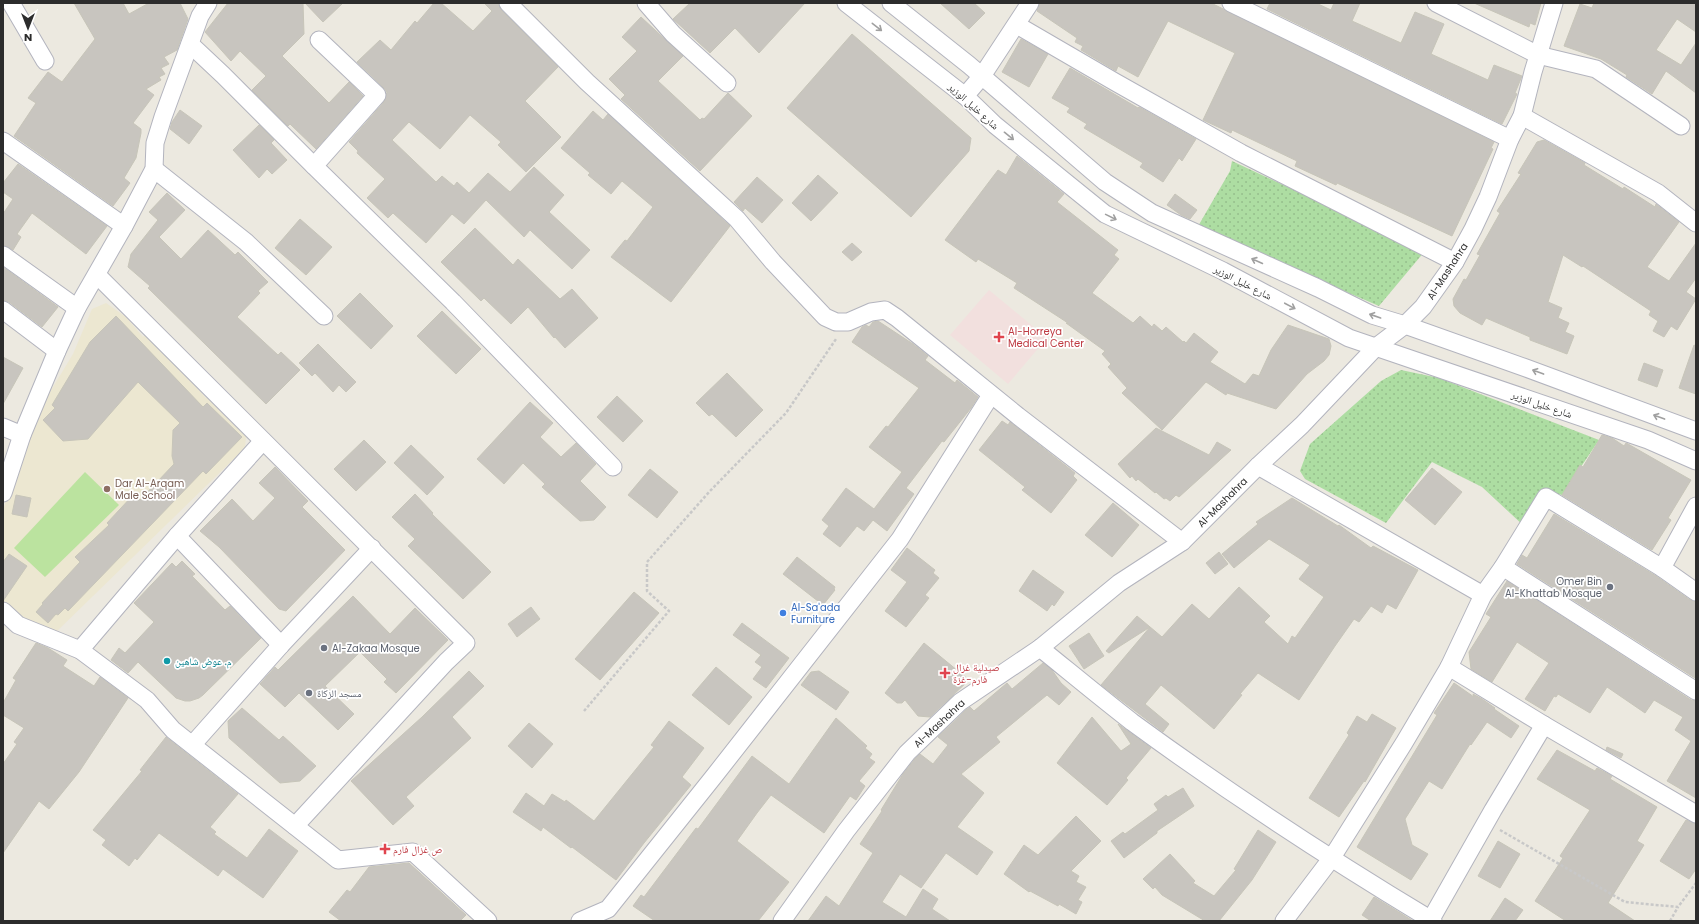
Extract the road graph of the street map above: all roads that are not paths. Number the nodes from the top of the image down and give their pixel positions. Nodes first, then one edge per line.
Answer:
1 (11, 3) edge
2 (508, 3) edge
3 (646, 3) edge
4 (846, 3) edge
5 (891, 3) edge
6 (1030, 3) edge
7 (1231, 3) edge
8 (1436, 3) edge
9 (1554, 3) edge
10 (200, 7) edge
11 (1017, 25) junction
12 (320, 40) dead end
13 (190, 44) junction
14 (1538, 55) junction
15 (45, 61) dead end
16 (982, 76) junction
17 (727, 83) dead end
18 (965, 96) junction
19 (1522, 116) junction
20 (1681, 126) dead end
21 (1510, 139) junction
22 (3, 141) edge
23 (314, 166) junction
24 (154, 169) junction
25 (1696, 223) edge
26 (124, 226) junction
27 (3, 255) edge
28 (1455, 262) junction
29 (97, 275) junction
30 (77, 308) junction
31 (3, 310) edge
32 (324, 316) dead end
33 (1405, 325) junction
34 (1376, 347) junction
35 (57, 351) junction
36 (991, 395) junction
37 (3, 427) edge
38 (1696, 430) edge
39 (22, 435) junction
40 (263, 440) junction
41 (1696, 461) edge
42 (1258, 466) junction
43 (613, 467) dead end
44 (3, 493) edge
45 (1696, 506) edge
46 (177, 536) junction
47 (1182, 542) junction
48 (372, 548) junction
49 (1503, 567) junction
50 (1662, 568) junction
51 (1696, 592) edge
52 (1483, 595) junction
53 (3, 611) edge
54 (281, 645) junction
55 (1040, 648) junction
56 (80, 650) junction
57 (1449, 667) junction
58 (1696, 691) edge
59 (1544, 725) junction
60 (193, 744) junction
61 (1696, 814) edge
62 (295, 826) junction
63 (1331, 859) junction
64 (488, 921) edge
65 (580, 921) edge
66 (782, 921) edge
67 (1284, 921) edge
68 (1431, 921) edge

1 - 15 street
2 - 36 street
3 - 17 street
4 -> 18 street, شارع خليل الوزير
5 - 16 street
6 - 11 street
7 - 21 street
8 - 14 street
9 - 14 street, Al-Mashahra
10 - 13 street
11 - 16 street
11 - 28 street
12 - 23 street
13 - 23 street
13 - 24 street
14 - 19 street, Al-Mashahra
14 - 20 street
16 - 18 street
33 -> 16 street
18 -> 34 street, شارع خليل الوزير
19 - 21 street, Al-Mashahra
19 - 25 street
21 - 28 street, Al-Mashahra
22 - 26 street
23 - 43 street
24 - 26 street
24 - 32 street
26 - 29 street
27 - 30 street
28 - 33 street, Al-Mashahra
29 - 30 street
29 - 40 street
30 - 35 street
31 - 35 street
33 - 34 street, Al-Mashahra
38 -> 33 street
34 - 41 street, شارع خليل الوزير
34 - 42 street, Al-Mashahra
35 - 39 street
36 - 47 street
36 - 65 street
37 - 39 street
39 - 44 street
40 - 46 street
40 - 48 street
42 - 47 street, Al-Mashahra
42 - 52 street
45 - 50 street
46 - 54 street
46 - 56 street
47 - 55 street, Al-Mashahra
48 - 54 street
48 - 62 street
49 - 50 street
49 - 52 street
49 - 58 street
50 - 51 street
52 - 57 street
53 - 56 street
54 - 60 street
55 - 63 street
55 - 66 street, Al-Mashahra
56 - 60 street
57 - 59 street
57 - 63 street
59 - 61 street
59 - 68 street
60 - 62 street
62 - 64 street
63 - 67 street
63 - 68 street

